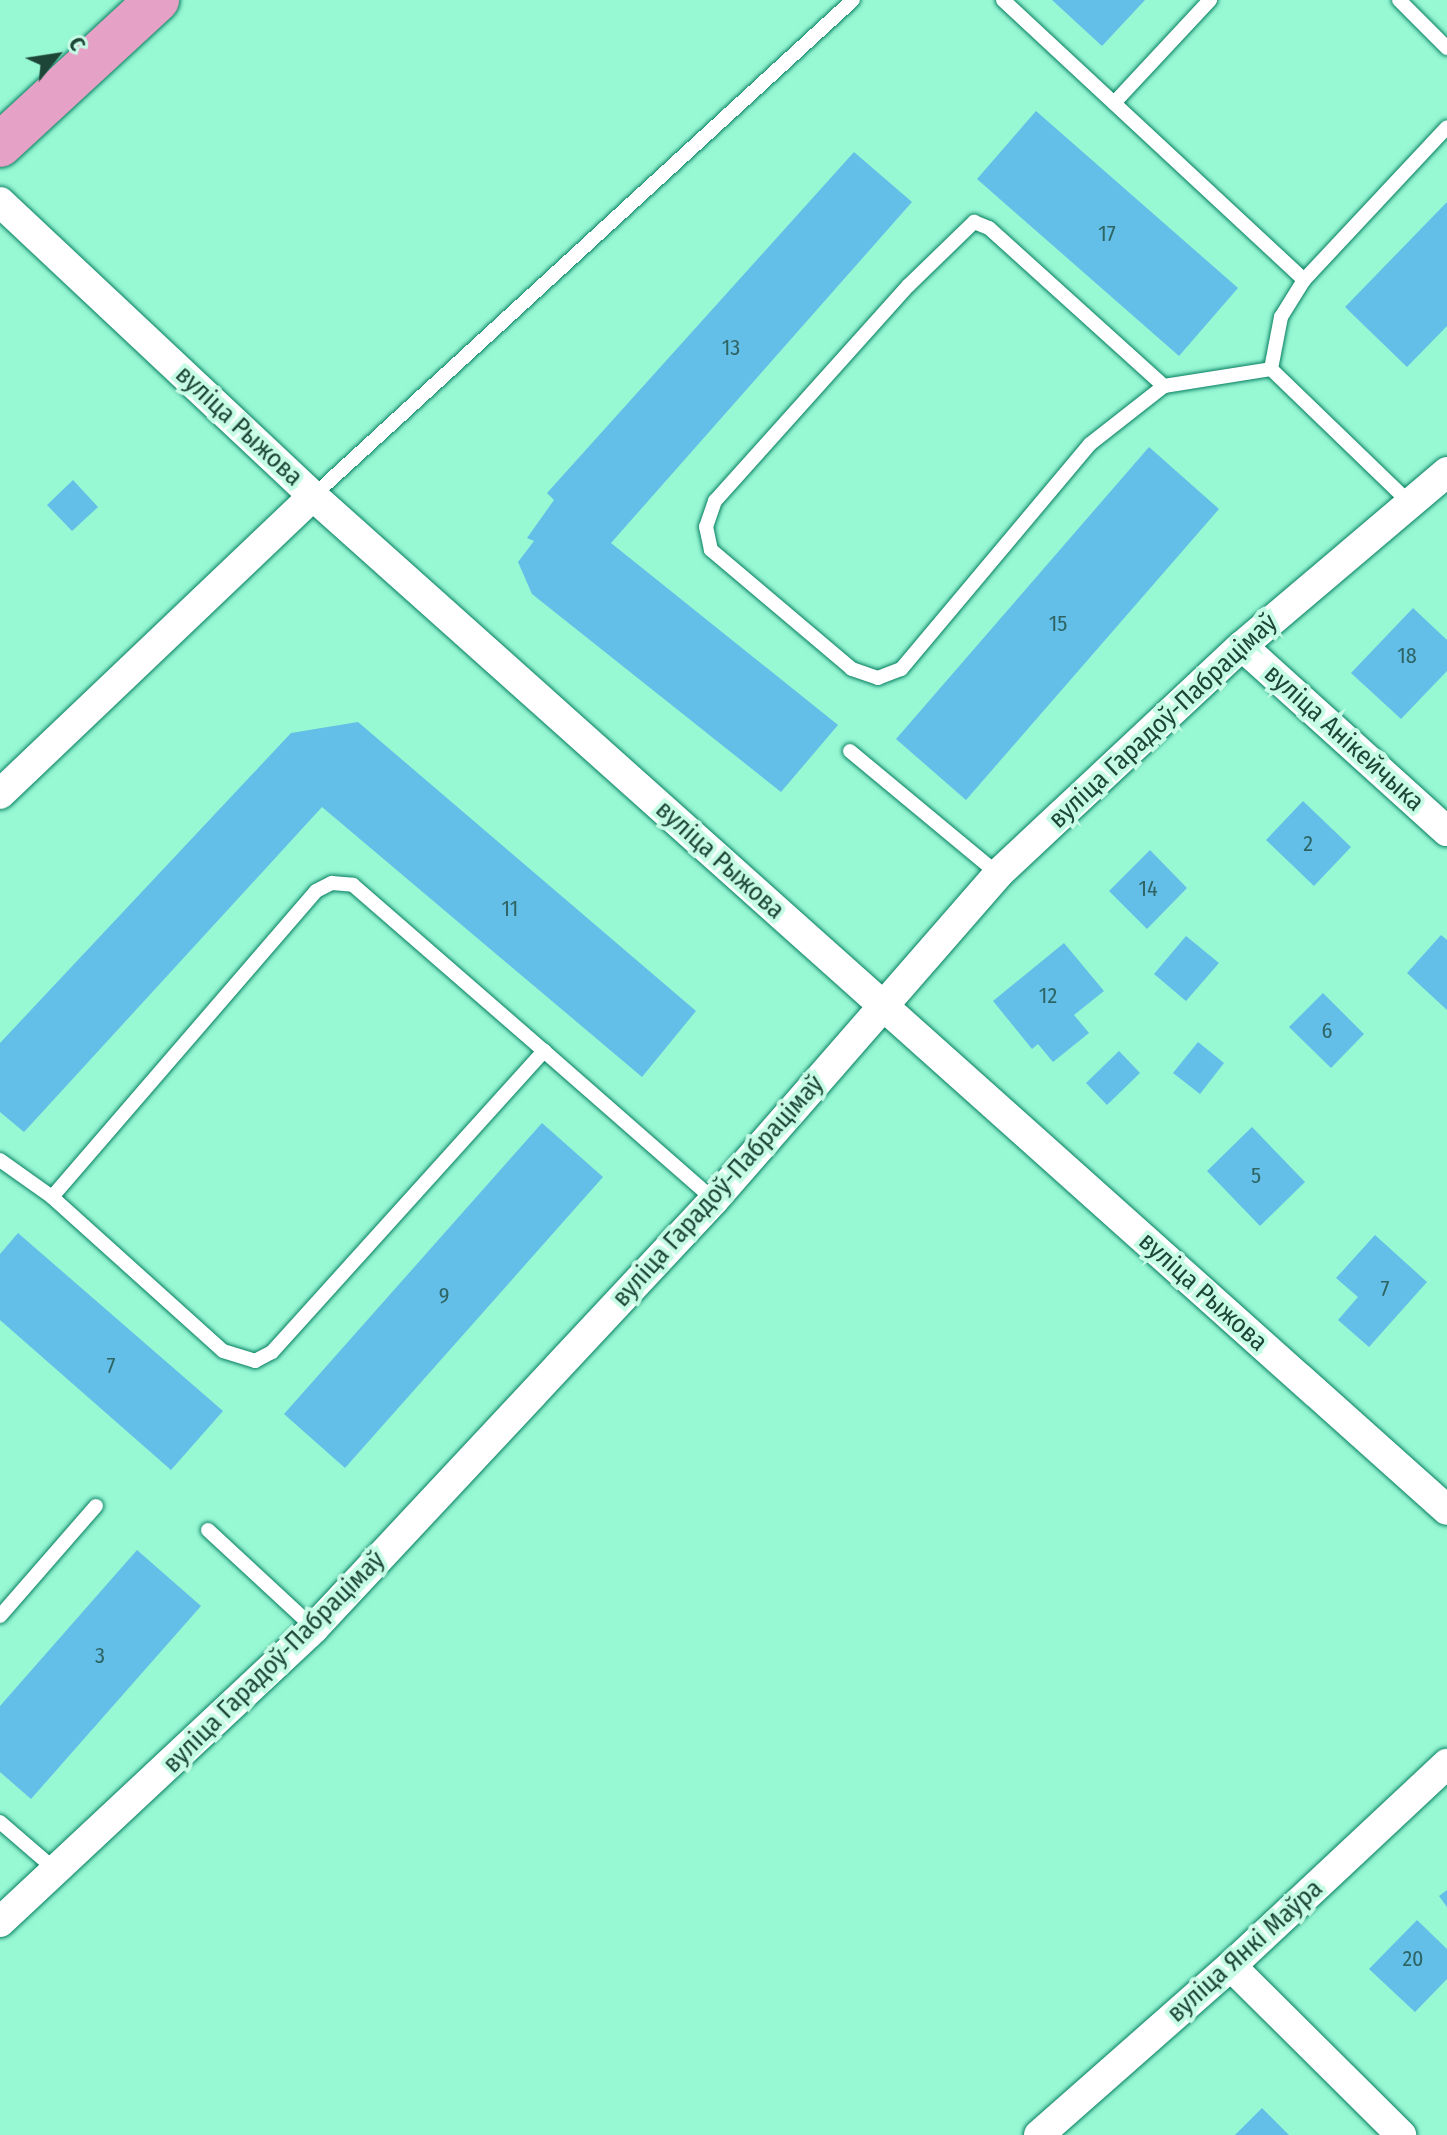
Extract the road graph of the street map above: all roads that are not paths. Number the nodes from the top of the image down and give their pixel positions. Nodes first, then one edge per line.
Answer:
1 (157, 0) edge
2 (853, 0) edge
3 (1003, 0) edge
4 (1210, 0) edge
5 (1399, 0) edge
6 (1447, 48) edge
7 (1114, 103) junction
8 (1447, 127) edge
9 (0, 145) edge
10 (0, 202) edge
11 (1304, 280) junction
12 (1271, 369) junction
13 (1164, 386) junction
14 (1447, 472) edge
15 (313, 496) junction
16 (1410, 503) junction
17 (1242, 646) junction
18 (850, 751) dead end
19 (0, 794) edge
20 (1447, 831) edge
21 (998, 874) junction
22 (884, 1006) junction
23 (544, 1051) junction
24 (0, 1160) edge
25 (52, 1197) junction
26 (714, 1200) junction
27 (96, 1506) dead end
28 (1447, 1510) edge
29 (208, 1530) dead end
30 (0, 1616) edge
31 (314, 1628) junction
32 (1447, 1764) edge
33 (0, 1822) edge
34 (58, 1872) junction
35 (0, 1922) edge
36 (1231, 1966) junction
37 (1039, 2135) edge
38 (1401, 2135) edge

1 - 9 main road
2 - 15 lane
3 - 7 lane
4 - 7 lane
5 - 6 lane
7 - 11 lane
8 - 11 lane
10 - 15 street, вуліца Рыжова
11 - 12 lane
12 - 13 lane
12 - 16 lane
13 - 13 lane
14 - 16 street, вуліца Гарадоў-Пабрацімаў
15 - 19 street
15 - 22 street, вуліца Рыжова
16 - 17 street, вуліца Гарадоў-Пабрацімаў
17 - 20 street, вуліца Анікейчыка
17 - 21 street, вуліца Гарадоў-Пабрацімаў
18 - 21 lane
21 - 22 street, вуліца Гарадоў-Пабрацімаў
22 - 26 street, вуліца Гарадоў-Пабрацімаў
22 - 28 street, вуліца Рыжова
23 - 25 lane
23 - 25 lane
23 - 26 lane
24 - 25 lane
26 - 31 street, вуліца Гарадоў-Пабрацімаў
27 - 30 lane
29 - 31 lane
31 - 34 street, вуліца Гарадоў-Пабрацімаў
32 - 36 street, вуліца Янкі Маўра
33 - 34 lane
34 - 35 street, вуліца Гарадоў-Пабрацімаў
36 - 37 street, вуліца Янкі Маўра
36 - 38 street

